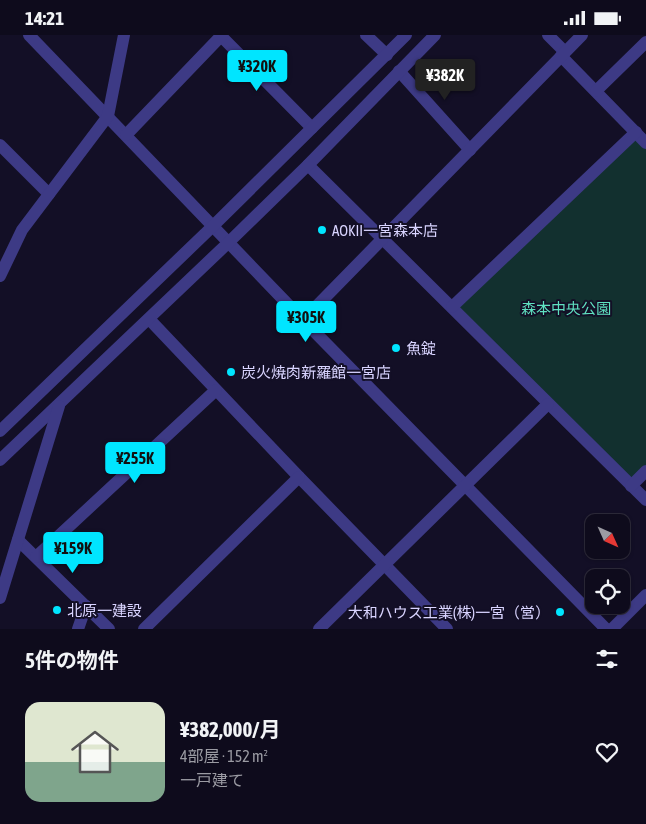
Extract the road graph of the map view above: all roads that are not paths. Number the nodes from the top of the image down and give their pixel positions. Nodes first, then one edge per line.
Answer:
1 (29, 35) edge
2 (124, 35) edge
3 (222, 35) edge
4 (366, 35) edge
5 (406, 35) edge
6 (435, 35) edge
7 (548, 35) edge
8 (582, 35) edge
9 (646, 42) edge
10 (563, 54) junction
11 (387, 55) junction
12 (399, 71) junction
13 (596, 91) junction
14 (108, 116) junction
15 (312, 128) junction
16 (636, 132) junction
17 (126, 135) junction
18 (646, 143) edge
19 (0, 145) edge
20 (470, 149) junction
21 (308, 165) junction
22 (49, 194) junction
23 (213, 226) junction
24 (384, 239) junction
25 (229, 242) junction
26 (0, 276) edge
27 (452, 307) junction
28 (149, 319) junction
29 (303, 320) junction
30 (216, 391) junction
31 (60, 404) junction
32 (548, 404) junction
33 (0, 431) edge
34 (0, 460) edge
35 (646, 471) edge
36 (299, 477) junction
37 (464, 485) junction
38 (631, 485) junction
39 (646, 500) edge
40 (18, 539) junction
41 (36, 557) junction
42 (384, 565) junction
43 (646, 595) edge
44 (0, 598) edge
45 (86, 606) junction
46 (78, 629) edge
47 (109, 629) edge
48 (144, 629) edge
49 (319, 629) edge
50 (446, 629) edge
51 (606, 629) edge
52 (612, 629) edge

1 - 14 street
2 - 14 street
3 - 15 street
3 - 17 street
4 - 11 street
5 - 11 street
6 - 12 street
7 - 10 street
8 - 10 street
9 - 13 street
10 - 13 street
10 - 20 street
11 - 15 street
12 - 20 street
12 - 21 street
13 - 16 street
14 - 17 street
14 - 22 street
15 - 23 street
16 - 18 street
16 - 27 street
17 - 23 street
19 - 22 street
20 - 24 street
21 - 24 street
21 - 25 street
22 - 26 street
23 - 25 street
23 - 33 street
24 - 27 street
24 - 29 street
25 - 28 street
25 - 29 street
27 - 32 street
28 - 30 street
28 - 31 street
29 - 37 street
30 - 36 street
30 - 41 street
31 - 34 street
31 - 40 street
32 - 37 street
32 - 38 street
35 - 38 street
36 - 42 street
36 - 48 street
37 - 42 street
37 - 51 street
38 - 39 street
40 - 41 street
40 - 44 street
41 - 45 street
42 - 49 street
42 - 50 street
43 - 52 street
45 - 46 street
45 - 47 street

